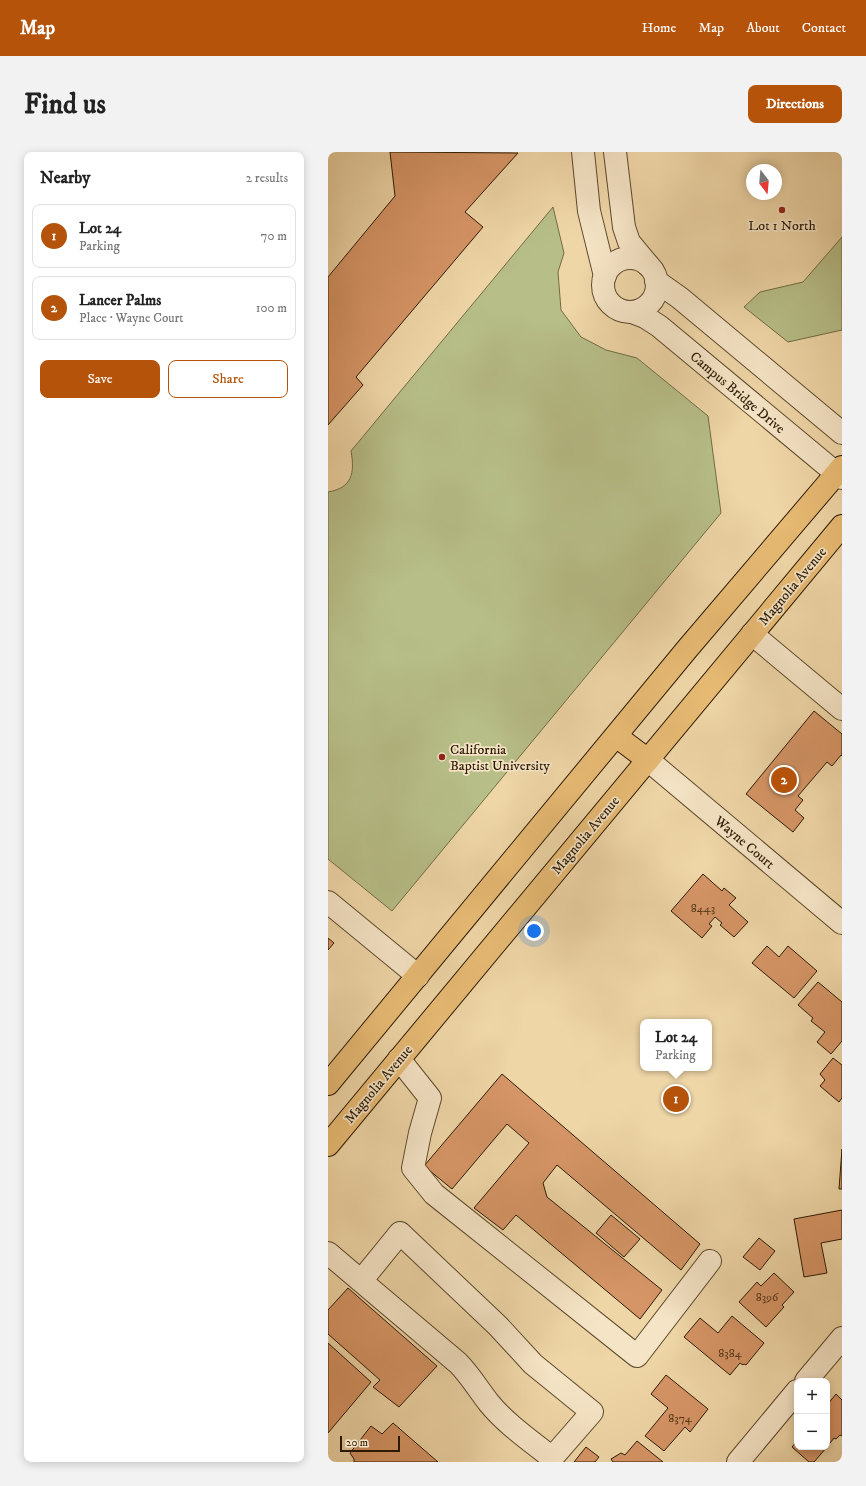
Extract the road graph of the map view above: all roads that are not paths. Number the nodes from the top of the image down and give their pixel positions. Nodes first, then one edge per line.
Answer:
1 (583, 152) edge
2 (615, 152) edge
3 (652, 273) junction
4 (605, 276) junction
5 (632, 312) junction
6 (842, 433) edge
7 (840, 473) edge
8 (842, 526) edge
9 (752, 634) junction
10 (842, 709) edge
11 (616, 736) junction
12 (648, 760) junction
13 (328, 902) edge
14 (842, 924) edge
15 (418, 976) junction
16 (399, 1059) junction
17 (328, 1084) edge
18 (328, 1145) edge
19 (328, 1254) edge
20 (710, 1261) dead end
21 (361, 1281) junction
22 (842, 1338) edge
23 (809, 1378) edge
24 (794, 1396) edge
25 (552, 1460) edge
26 (738, 1462) edge

1 - 4 street, Campus Bridge Drive
2 - 3 street
3 - 4 street
3 - 5 street
3 - 6 street
4 - 5 street, Campus Bridge Drive
5 - 7 street, Campus Bridge Drive
7 - 11 main road
8 - 9 main road, Magnolia Avenue
9 - 10 street
9 - 12 main road, Magnolia Avenue
11 - 12 main road
11 - 15 main road
12 - 14 street, Wayne Court
12 - 16 main road, Magnolia Avenue
13 - 15 street
15 - 17 main road
16 - 18 main road, Magnolia Avenue
16 - 20 street
19 - 21 street
21 - 25 street
21 - 25 street
22 - 23 street
24 - 26 street

